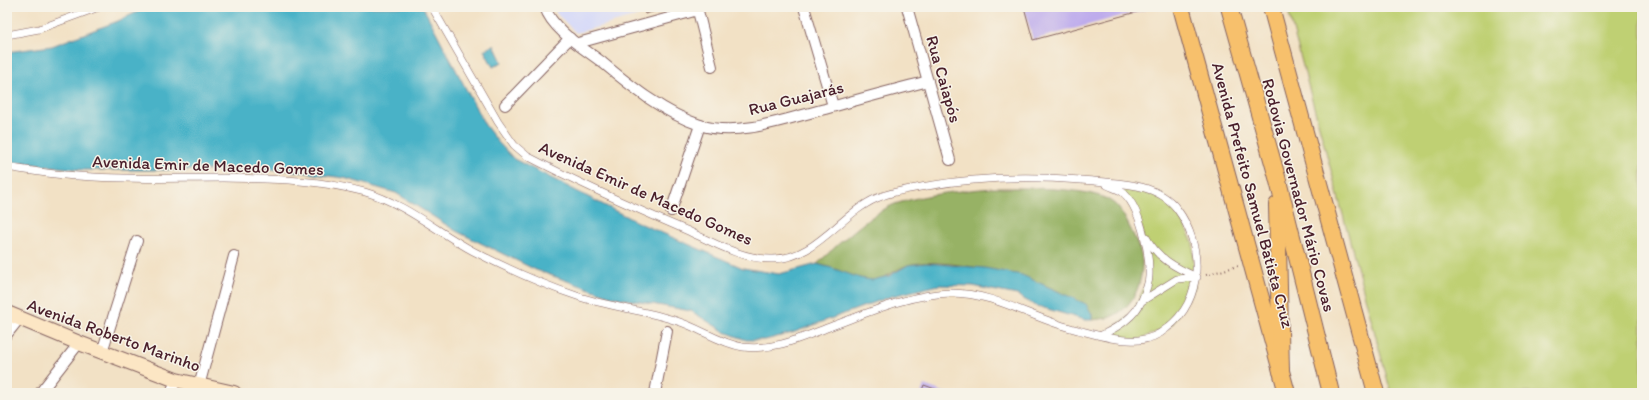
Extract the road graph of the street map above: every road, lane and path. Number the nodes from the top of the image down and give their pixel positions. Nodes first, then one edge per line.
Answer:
1 (98, 7) edge
2 (432, 7) edge
3 (545, 7) edge
4 (804, 7) edge
5 (907, 7) edge
6 (1181, 7) edge
7 (1229, 7) edge
8 (1271, 7) edge
9 (697, 9) edge
10 (7, 35) edge
11 (574, 40) junction
12 (712, 67) dead end
13 (928, 81) junction
14 (505, 105) dead end
15 (833, 106) junction
16 (700, 125) junction
17 (950, 160) dead end
18 (7, 167) edge
19 (1277, 177) junction
20 (1101, 182) junction
21 (671, 211) dead end
22 (1142, 228) junction
23 (137, 241) dead end
24 (234, 256) dead end
25 (1243, 265) dead end
26 (1197, 277) junction
27 (1142, 301) junction
28 (13, 316) edge
29 (667, 331) dead end
30 (7, 334) edge
31 (1102, 335) junction
32 (79, 343) junction
33 (102, 352) junction
34 (1281, 371) junction
35 (176, 380) junction
36 (199, 386) junction
37 (40, 393) edge
38 (171, 393) edge
39 (234, 393) edge
40 (655, 393) edge
41 (1287, 393) edge
42 (1331, 393) edge
43 (1376, 393) edge

1 - 10 street
2 - 20 street, Avenida Emir de Macedo Gomes
3 - 11 street, Rua Guajarás
4 - 15 street
5 - 13 street, Rua Caiapós
6 - 34 main road, Avenida Prefeito Samuel Batista Cruz
7 - 19 main road, Rodovia Governador Mário Covas
8 - 43 main road
9 - 11 street
9 - 12 street
11 - 14 street
11 - 16 street, Rua Guajarás
13 - 15 street, Rua Guajarás
13 - 17 street, Rua Caiapós
15 - 16 street, Rua Guajarás
16 - 21 street
18 - 31 street, Avenida Emir de Macedo Gomes
19 - 34 main road
19 - 42 main road, Rodovia Governador Mário Covas
20 - 22 street, Avenida Emir de Macedo Gomes
20 - 26 street, Avenida Emir de Macedo Gomes
22 - 26 street
22 - 27 street, Avenida Emir de Macedo Gomes
23 - 33 street
24 - 36 street
25 - 26 path
26 - 27 street
26 - 31 street, Avenida Emir de Macedo Gomes
27 - 31 street, Avenida Emir de Macedo Gomes
28 - 30 street
28 - 32 main road, Avenida Roberto Marinho
29 - 40 street
32 - 33 main road, Avenida Roberto Marinho
32 - 37 street
33 - 35 main road, Avenida Roberto Marinho
34 - 41 main road, Avenida Prefeito Samuel Batista Cruz
35 - 36 main road, Avenida Roberto Marinho
35 - 38 street
36 - 39 main road, Avenida Roberto Marinho

